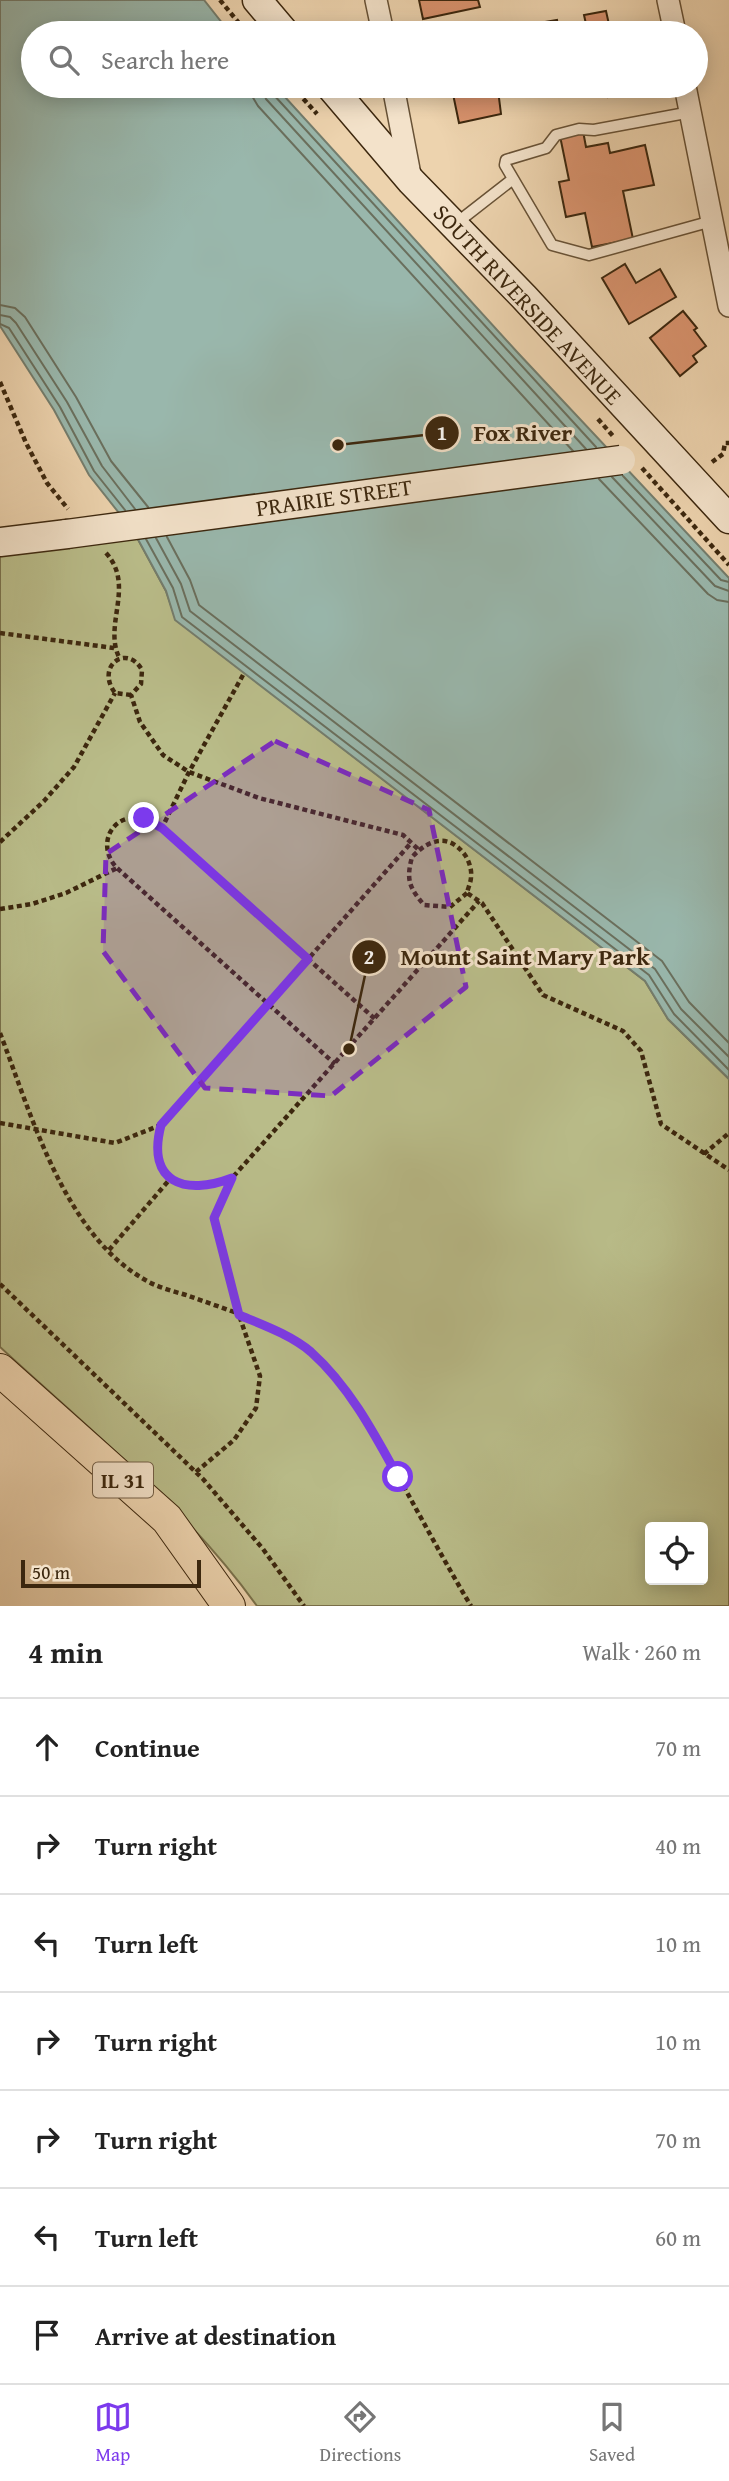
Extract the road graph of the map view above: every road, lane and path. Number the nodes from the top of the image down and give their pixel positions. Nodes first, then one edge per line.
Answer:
1 (220, 0) edge
2 (257, 0) edge
3 (376, 0) edge
4 (668, 0) edge
5 (237, 21) edge
6 (275, 21) edge
7 (380, 21) edge
8 (672, 21) edge
9 (340, 98) edge
10 (395, 98) edge
11 (688, 98) edge
12 (691, 112) junction
13 (513, 179) junction
14 (411, 181) junction
15 (712, 220) junction
16 (454, 225) junction
17 (729, 306) edge
18 (669, 454) junction
19 (729, 519) edge
20 (0, 542) edge
21 (0, 634) edge
22 (114, 648) dead end
23 (243, 675) dead end
24 (115, 693) junction
25 (131, 695) junction
26 (189, 772) junction
27 (162, 828) junction
28 (0, 842) edge
29 (411, 843) junction
30 (419, 850) junction
31 (117, 868) junction
32 (467, 893) junction
33 (479, 901) junction
34 (0, 909) edge
35 (308, 959) junction
36 (268, 1004) junction
37 (375, 1019) junction
38 (0, 1033) edge
39 (335, 1064) junction
40 (0, 1123) edge
41 (161, 1125) junction
42 (37, 1129) junction
43 (729, 1133) edge
44 (704, 1154) junction
45 (729, 1170) edge
46 (170, 1178) junction
47 (232, 1178) junction
48 (109, 1250) junction
49 (0, 1284) edge
50 (239, 1315) junction
51 (0, 1370) edge
52 (196, 1472) junction
53 (229, 1606) edge
54 (304, 1606) edge
55 (471, 1606) edge

1 - 5 path
2 - 6 street
3 - 7 street
4 - 8 street
9 - 14 street, SOUTH RIVERSIDE AVENUE
10 - 14 street
11 - 12 street
12 - 13 lane
12 - 15 street
13 - 15 lane
13 - 16 lane
14 - 16 street, SOUTH RIVERSIDE AVENUE
15 - 17 street
16 - 18 street, SOUTH RIVERSIDE AVENUE
18 - 19 street, SOUTH RIVERSIDE AVENUE
18 - 20 street, PRAIRIE STREET, bridge
21 - 22 path
23 - 26 path
24 - 25 path
24 - 25 path
24 - 28 path
25 - 26 path
26 - 27 path
26 - 29 path
27 - 31 path
27 - 35 path
29 - 30 path
29 - 35 path
30 - 32 path
30 - 32 path
31 - 34 path
31 - 36 path
32 - 33 path
33 - 37 path
33 - 44 path
35 - 36 path
35 - 37 path
36 - 39 path
36 - 41 path
37 - 39 path
38 - 42 path
39 - 47 path
40 - 42 path
41 - 42 path
41 - 46 path
42 - 48 path
43 - 44 path
44 - 45 path
46 - 47 path
46 - 48 path
47 - 50 path
48 - 50 path
49 - 52 path
50 - 52 path
50 - 55 path
51 - 53 main road, IL 31
52 - 54 path

